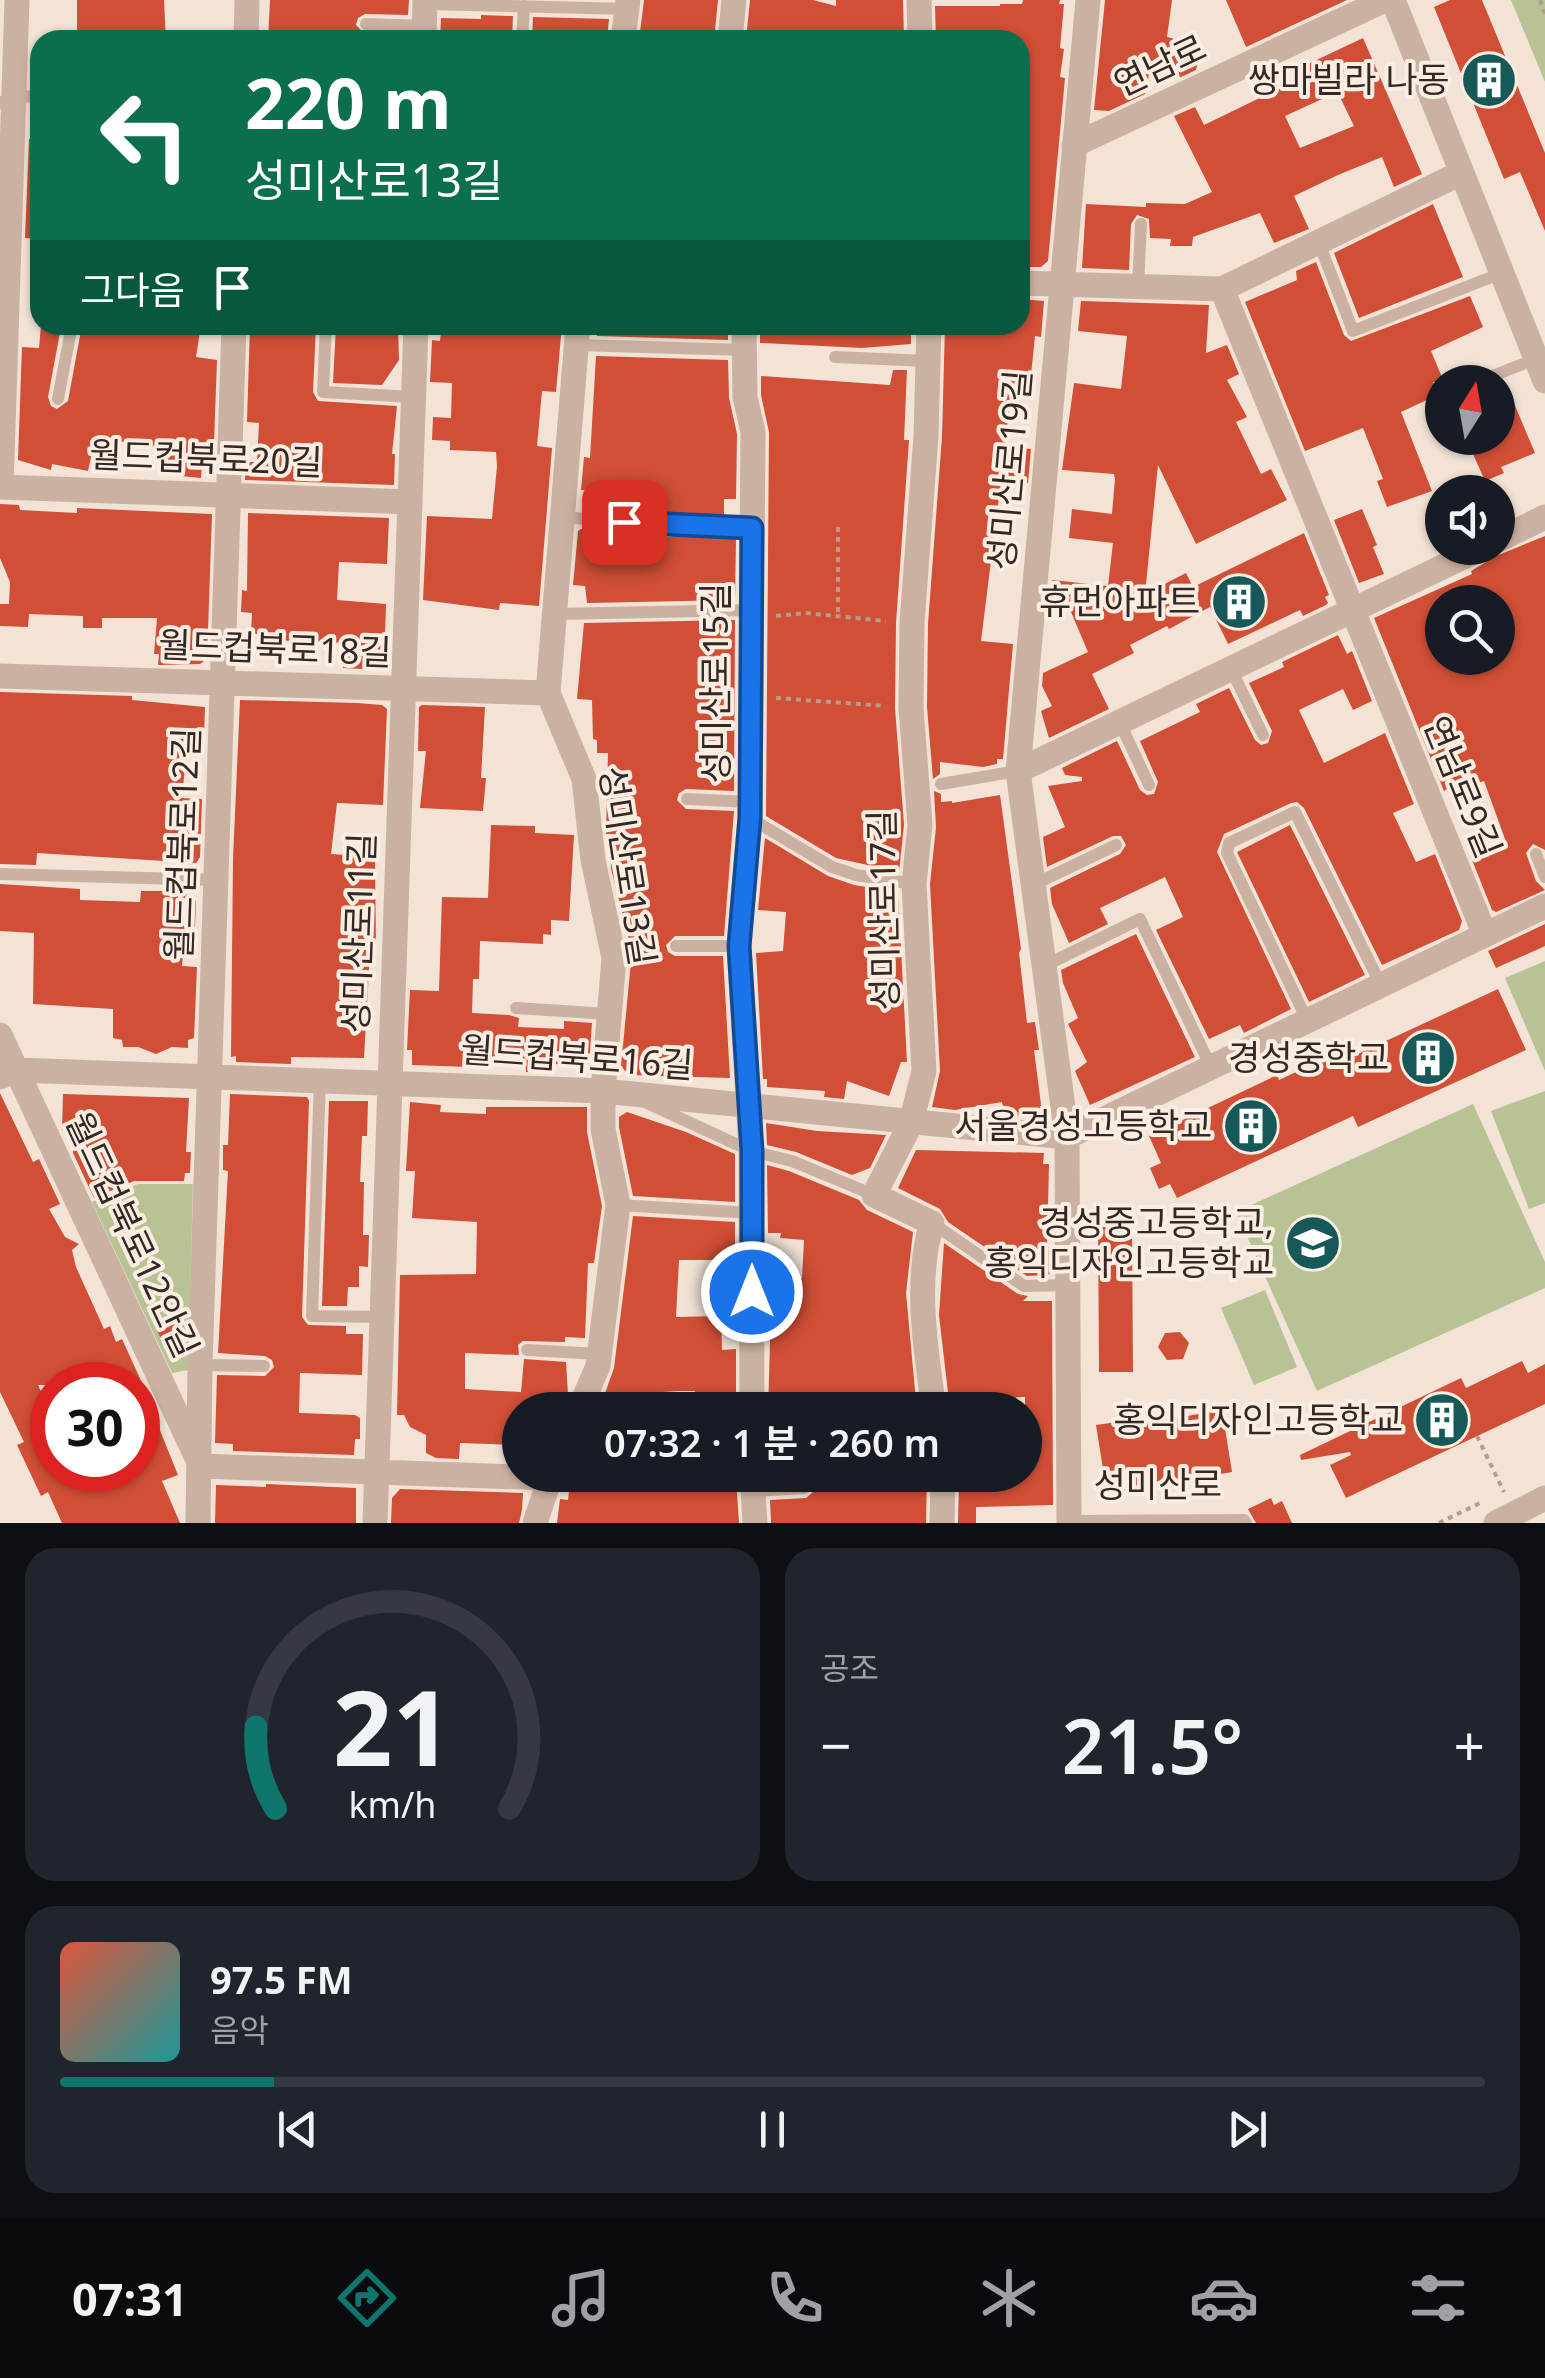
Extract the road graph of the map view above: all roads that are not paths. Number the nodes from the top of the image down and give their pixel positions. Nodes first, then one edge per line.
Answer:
1 (17, 0) edge
2 (247, 0) edge
3 (734, 0) edge
4 (919, 0) edge
5 (1088, 0) edge
6 (1384, 0) edge
7 (1392, 0) edge
8 (628, 4) edge
9 (524, 6) junction
10 (425, 18) edge
11 (366, 24) dead end
12 (246, 30) edge
13 (523, 30) edge
14 (624, 30) edge
15 (731, 30) edge
16 (920, 30) edge
17 (18, 99) edge
18 (1074, 145) junction
19 (1462, 174) junction
20 (1140, 224) dead end
21 (1320, 243) junction
22 (1502, 273) junction
23 (1030, 283) edge
24 (1062, 283) junction
25 (1138, 286) junction
26 (1222, 289) junction
27 (4, 294) edge
28 (70, 335) edge
29 (234, 335) edge
30 (326, 335) edge
31 (416, 335) edge
32 (577, 335) edge
33 (929, 335) edge
34 (744, 337) edge
35 (835, 357) dead end
36 (928, 361) junction
37 (1540, 370) edge
38 (1515, 375) edge
39 (413, 397) junction
40 (58, 400) dead end
41 (0, 487) edge
42 (228, 494) junction
43 (410, 502) junction
44 (563, 516) junction
45 (1545, 517) edge
46 (752, 528) junction
47 (1515, 532) edge
48 (1446, 565) edge
49 (1351, 610) junction
50 (554, 614) junction
51 (752, 614) junction
52 (1230, 669) junction
53 (0, 676) edge
54 (223, 683) junction
55 (402, 688) junction
56 (548, 693) junction
57 (1120, 723) junction
58 (1262, 735) dead end
59 (1018, 771) junction
60 (941, 784) dead end
61 (1149, 785) dead end
62 (687, 799) dead end
63 (750, 810) junction
64 (1116, 844) dead end
65 (1536, 854) dead end
66 (0, 874) edge
67 (1545, 877) edge
68 (216, 880) junction
69 (914, 884) junction
70 (1032, 885) junction
71 (1545, 906) edge
72 (1485, 935) junction
73 (676, 946) dead end
74 (739, 946) junction
75 (1044, 966) junction
76 (1381, 985) junction
77 (516, 1008) dead end
78 (609, 1014) junction
79 (1307, 1020) junction
80 (0, 1034) edge
81 (1211, 1068) junction
82 (8, 1074) edge
83 (211, 1075) junction
84 (320, 1079) junction
85 (390, 1082) junction
86 (614, 1092) junction
87 (748, 1106) junction
88 (911, 1122) junction
89 (1067, 1137) junction
90 (752, 1151) junction
91 (874, 1195) junction
92 (618, 1205) junction
93 (752, 1213) junction
94 (932, 1224) junction
95 (1068, 1284) junction
96 (382, 1317) junction
97 (526, 1350) dead end
98 (600, 1354) junction
99 (200, 1365) junction
100 (264, 1366) dead end
101 (587, 1392) edge
102 (752, 1392) edge
103 (932, 1392) edge
104 (201, 1466) junction
105 (376, 1472) junction
106 (502, 1476) edge
107 (545, 1492) edge
108 (753, 1492) edge
109 (943, 1492) edge
110 (1544, 1501) edge
111 (1505, 1519) edge
112 (1069, 1522) edge
113 (198, 1523) edge
114 (374, 1523) edge
115 (535, 1523) edge
116 (756, 1523) edge
117 (942, 1523) edge
118 (1246, 1523) edge

1 - 17 street
2 - 12 street
3 - 15 street
4 - 16 street
5 - 18 street, 성미산로19길
6 - 18 street, 연남로
7 - 19 street
8 - 9 lane
8 - 14 street
9 - 10 lane
9 - 13 lane
10 - 11 lane
17 - 27 street
18 - 24 street, 성미산로19길
19 - 21 street
19 - 22 street
20 - 25 lane
21 - 22 lane
21 - 26 street
22 - 37 street
23 - 24 street
24 - 25 street
24 - 59 street, 성미산로19길
25 - 26 street
26 - 49 street, 연남로9길
27 - 41 street
28 - 40 lane
29 - 42 street, 월드컵북로12길
30 - 39 lane
31 - 39 street, 성미산로11길
32 - 34 lane, 성미산로13길
32 - 44 street, 성미산로13길
33 - 36 street, 성미산로17길
34 - 46 street, 성미산로15길
35 - 36 lane
36 - 69 street, 성미산로17길
37 - 38 lane
39 - 43 street, 성미산로11길
41 - 42 street, 월드컵북로20길
42 - 43 street, 월드컵북로20길
42 - 54 street, 월드컵북로12길
43 - 55 street, 성미산로11길
44 - 46 lane
44 - 50 street, 성미산로13길
45 - 47 street
46 - 51 street, 성미산로15길
48 - 49 street
49 - 52 street
49 - 72 street, 연남로9길
50 - 51 lane
50 - 56 street, 성미산로13길
51 - 63 street, 성미산로15길
52 - 57 street
52 - 58 lane
53 - 54 street, 월드컵북로18길
54 - 55 street, 월드컵북로18길
54 - 68 street, 월드컵북로12길
55 - 56 street, 월드컵북로18길
55 - 85 street, 성미산로11길
56 - 78 street, 성미산로13길
57 - 59 street
57 - 61 lane
59 - 60 lane
59 - 70 street, 성미산로19길
62 - 63 lane, 성미산로15길
63 - 69 lane, 성미산로15길
63 - 74 street, 성미산로15길
64 - 70 lane
65 - 67 lane
66 - 68 lane
68 - 83 street, 월드컵북로12길
69 - 88 street, 성미산로17길
70 - 75 street, 성미산로19길
71 - 72 street
72 - 76 street
73 - 74 lane
74 - 87 street, 성미산로15길
75 - 81 lane
75 - 89 street, 성미산로19길
76 - 79 street
76 - 79 lane
77 - 78 lane, 성미산로13길
78 - 86 street, 성미산로13길
79 - 81 street
80 - 82 street, 월드컵북로12안길
81 - 89 street
82 - 83 street, 월드컵북로16길
82 - 104 street, 월드컵북로12안길
83 - 84 street, 월드컵북로16길
83 - 99 street, 월드컵북로12길
84 - 85 street, 월드컵북로16길
84 - 96 lane
85 - 86 street, 월드컵북로16길
85 - 96 street, 성미산로11길
86 - 87 street, 월드컵북로16길
86 - 90 lane
86 - 92 street, 성미산로13길
87 - 88 street, 월드컵북로16길
87 - 90 street, 성미산로15길
88 - 89 street, 월드컵북로16길
88 - 91 street, 성미산로17길
89 - 95 street, 성미산로19길
90 - 91 lane
90 - 93 street, 성미산로15길
91 - 94 street
92 - 93 lane
92 - 98 street, 성미산로13길
93 - 102 street, 성미산로15길
94 - 95 lane
94 - 103 street
95 - 112 street, 성미산로19길
96 - 105 street, 성미산로11길
97 - 98 lane
98 - 101 street, 성미산로13길
99 - 100 lane
99 - 104 street, 월드컵북로12길
104 - 105 street
104 - 113 street, 월드컵북로12길
105 - 106 street
105 - 114 street, 성미산로11길
107 - 115 street
108 - 116 street
109 - 117 street
110 - 111 street
112 - 118 lane, 성미산로

